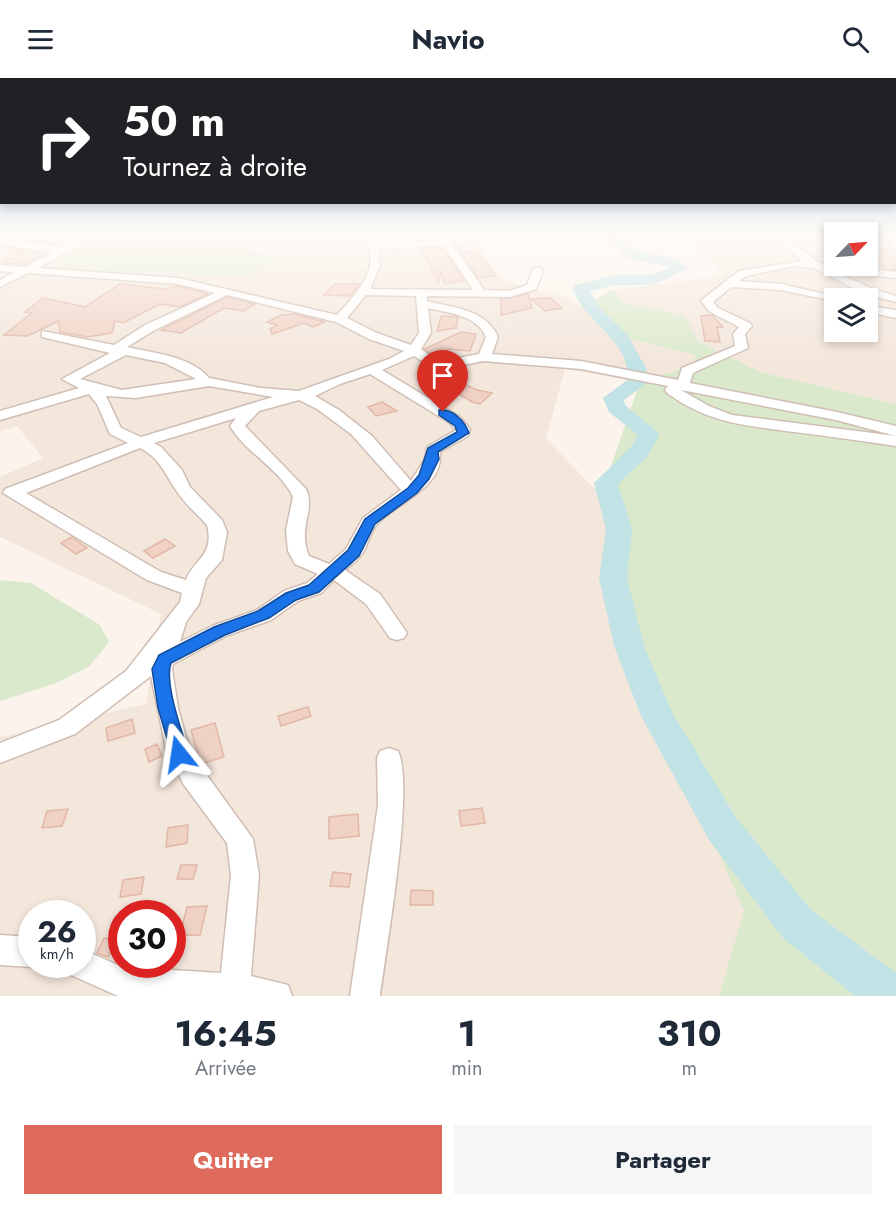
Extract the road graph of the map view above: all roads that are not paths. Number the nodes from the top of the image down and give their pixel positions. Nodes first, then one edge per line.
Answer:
1 (148, 279) edge
2 (368, 279) edge
3 (471, 279) edge
4 (535, 279) edge
5 (736, 279) edge
6 (756, 279) edge
7 (842, 279) edge
8 (730, 284) junction
9 (772, 286) junction
10 (865, 288) edge
11 (362, 292) junction
12 (480, 292) junction
13 (223, 293) junction
14 (824, 296) edge
15 (878, 296) edge
16 (422, 298) junction
17 (896, 299) edge
18 (878, 311) edge
19 (896, 314) edge
20 (340, 319) junction
21 (46, 334) dead end
22 (414, 350) junction
23 (118, 351) junction
24 (484, 357) junction
25 (372, 370) junction
26 (205, 382) junction
27 (681, 385) junction
28 (92, 389) junction
29 (300, 395) junction
30 (253, 408) junction
31 (0, 416) edge
32 (896, 431) edge
33 (896, 441) edge
34 (144, 443) junction
35 (412, 490) junction
36 (332, 573) junction
37 (193, 587) junction
38 (176, 621) junction
39 (397, 633) dead end
40 (165, 659) junction
41 (133, 677) junction
42 (0, 753) edge
43 (389, 758) dead end
44 (0, 950) edge
45 (18, 951) edge
46 (96, 970) edge
47 (255, 993) edge
48 (365, 996) edge

1 - 13 street
2 - 11 street
3 - 12 street
4 - 12 street
5 - 8 street
6 - 9 street
7 - 10 street
8 - 9 street
8 - 27 street
9 - 14 street
11 - 16 street
11 - 20 street
12 - 16 street
13 - 20 street
13 - 23 street
15 - 17 street
16 - 22 street
16 - 24 street
18 - 19 street
20 - 22 street
21 - 23 street
22 - 24 street
22 - 25 street
23 - 26 street
23 - 28 street
24 - 27 street
25 - 29 street
25 - 35 street
26 - 28 street
26 - 29 street
27 - 32 street
27 - 33 street
28 - 31 street
28 - 34 street
29 - 30 street
29 - 35 street
30 - 34 street
30 - 36 street
34 - 37 street
34 - 37 street
35 - 36 street
36 - 39 street
36 - 40 street
37 - 38 street
38 - 40 street
38 - 41 street
40 - 41 street
40 - 47 street
41 - 42 street
43 - 48 street
44 - 45 street
46 - 47 street

